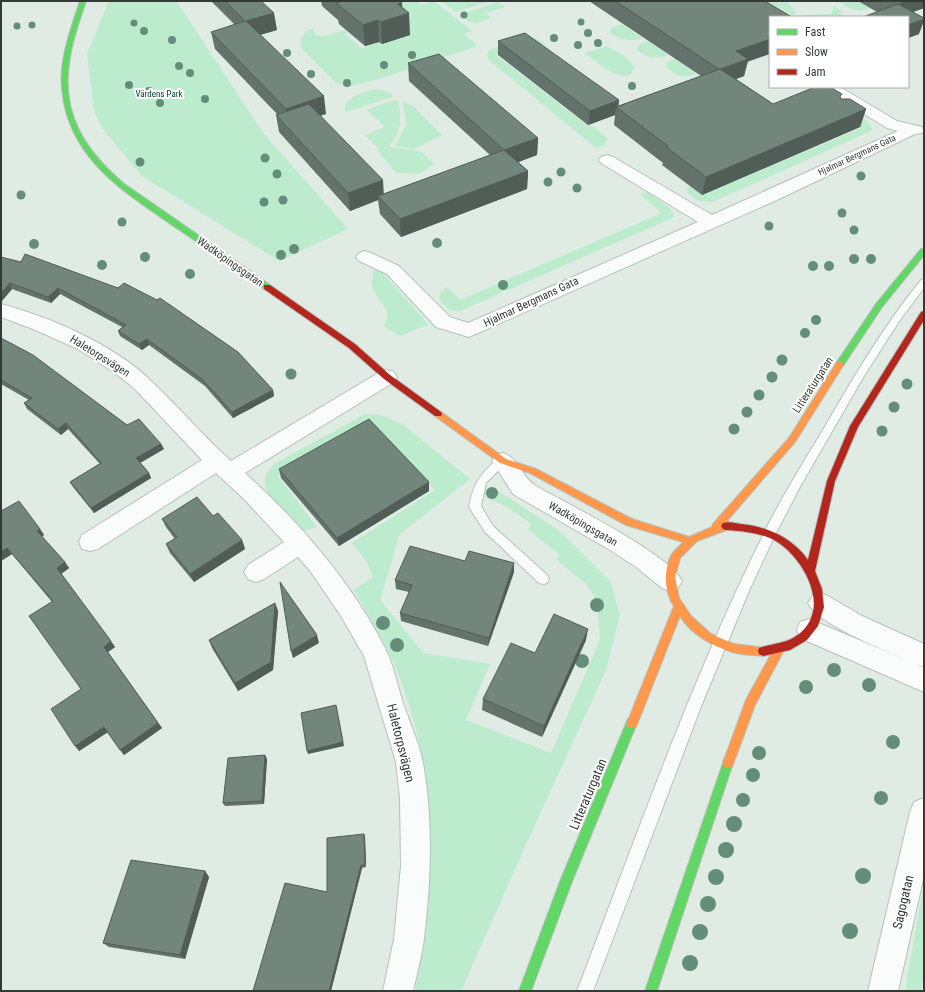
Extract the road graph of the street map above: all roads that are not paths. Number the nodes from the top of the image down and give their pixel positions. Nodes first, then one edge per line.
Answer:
1 (83, 1) edge
2 (827, 88) edge
3 (920, 134) edge
4 (608, 160) dead end
5 (712, 222) junction
6 (924, 251) edge
7 (365, 257) dead end
8 (924, 282) edge
9 (1, 310) edge
10 (924, 314) edge
11 (387, 377) junction
12 (503, 461) junction
13 (223, 467) junction
14 (716, 527) junction
15 (770, 534) junction
16 (688, 540) junction
17 (90, 542) dead end
18 (300, 544) junction
19 (811, 570) junction
20 (256, 572) dead end
21 (543, 579) dead end
22 (670, 581) junction
23 (820, 603) junction
24 (678, 608) junction
25 (809, 630) junction
26 (720, 644) junction
27 (779, 650) junction
28 (924, 656) edge
29 (924, 680) edge
30 (924, 812) edge
31 (398, 991) edge
32 (525, 991) edge
33 (585, 991) edge
34 (651, 991) edge
35 (883, 991) edge

1 - 11 street, Wadköpingsgatan
2 - 3 street, Hjalmar Bergmans Gata
3 - 5 street, Hjalmar Bergmans Gata
4 - 5 street
5 - 7 street, Hjalmar Bergmans Gata
6 - 14 street, Litteraturgatan
8 - 15 lane
9 - 13 street, Haletorpsvägen
10 - 19 street
11 - 12 street, Wadköpingsgatan
11 - 13 street
12 - 16 street, Wadköpingsgatan
12 - 21 lane
12 - 22 street, Wadköpingsgatan
13 - 17 street
13 - 18 street, Haletorpsvägen
14 - 15 street, Litteraturgatan
14 - 16 street, Litteraturgatan
15 - 19 street, Litteraturgatan
15 - 26 lane
16 - 22 street, Litteraturgatan
18 - 20 street
18 - 31 street, Haletorpsvägen
19 - 23 street, Litteraturgatan
22 - 24 street, Litteraturgatan
23 - 25 street, Litteraturgatan
23 - 28 street
24 - 26 street, Litteraturgatan
24 - 32 street, Litteraturgatan
25 - 27 street, Litteraturgatan
25 - 29 street
26 - 27 street, Litteraturgatan
26 - 33 lane
27 - 34 street
30 - 35 street, Sagogatan

